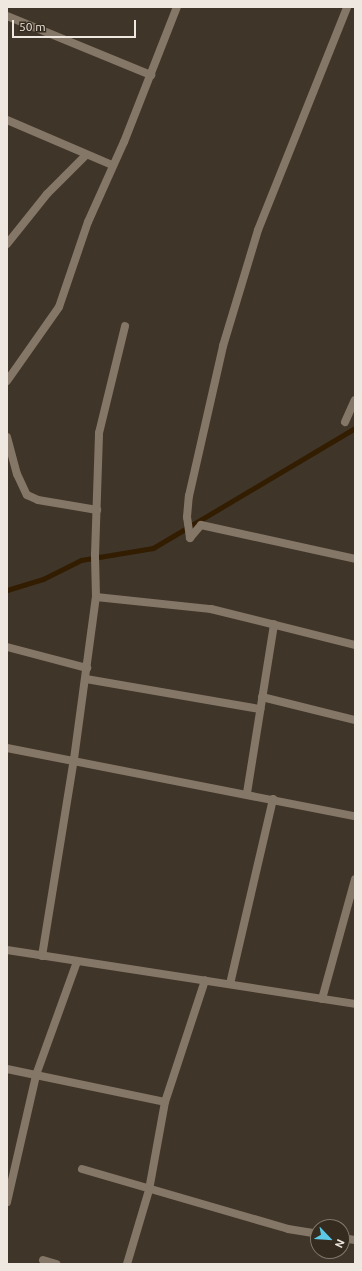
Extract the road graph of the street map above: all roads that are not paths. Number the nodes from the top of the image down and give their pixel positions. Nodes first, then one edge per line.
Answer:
1 (177, 7) edge
2 (347, 7) edge
3 (7, 16) edge
4 (151, 75) junction
5 (7, 120) edge
6 (86, 155) junction
7 (112, 165) junction
8 (7, 244) edge
9 (125, 326) dead end
10 (7, 381) edge
11 (355, 400) edge
12 (345, 422) dead end
13 (7, 437) edge
14 (97, 510) junction
15 (355, 559) edge
16 (96, 597) junction
17 (274, 624) junction
18 (355, 645) edge
19 (7, 647) edge
20 (87, 668) junction
21 (86, 679) junction
22 (262, 698) junction
23 (260, 709) junction
24 (355, 720) edge
25 (7, 748) edge
26 (74, 760) junction
27 (247, 793) junction
28 (273, 799) junction
29 (355, 816) edge
30 (355, 879) edge
31 (7, 950) edge
32 (42, 956) junction
33 (77, 962) junction
34 (205, 980) junction
35 (230, 984) junction
36 (322, 999) junction
37 (355, 1004) edge
38 (7, 1069) edge
39 (36, 1075) junction
40 (165, 1102) junction
41 (82, 1169) dead end
42 (149, 1190) junction
43 (7, 1202) edge
44 (310, 1233) edge
45 (43, 1260) dead end
46 (56, 1264) edge
47 (127, 1264) edge

1 - 4 street
2 - 15 street
3 - 4 street
4 - 7 street
5 - 6 street
6 - 7 street
6 - 8 street
7 - 10 street
9 - 14 street
11 - 12 street
13 - 14 street
14 - 16 street
16 - 17 street
16 - 20 street
17 - 18 street
17 - 22 street
19 - 20 street
20 - 21 street
21 - 23 street
21 - 26 street
22 - 23 street
22 - 24 street
23 - 27 street
25 - 26 street
26 - 27 street
26 - 32 street
27 - 28 street
28 - 29 street
28 - 35 street
30 - 36 street
31 - 32 street
32 - 33 street
33 - 34 street
33 - 39 street
34 - 35 street
34 - 40 street
35 - 36 street
36 - 37 street
38 - 39 street
39 - 40 street
39 - 43 street
40 - 42 street
41 - 42 street
42 - 44 street
42 - 47 street
45 - 46 street

